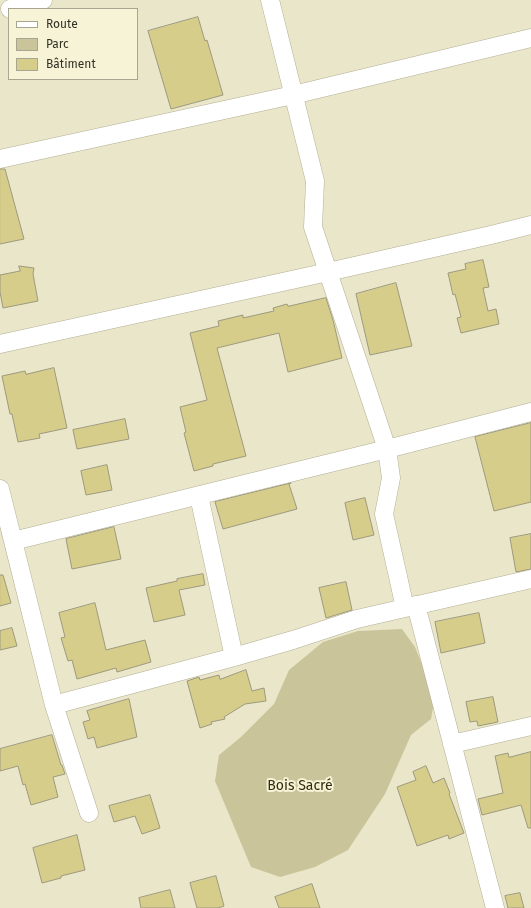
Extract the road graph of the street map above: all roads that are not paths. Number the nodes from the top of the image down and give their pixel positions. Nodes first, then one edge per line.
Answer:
1 (43, 0) edge
2 (270, 0) edge
3 (13, 8) edge
4 (531, 38) edge
5 (293, 95) junction
6 (0, 159) edge
7 (531, 225) edge
8 (328, 272) junction
9 (0, 344) edge
10 (531, 412) edge
11 (387, 450) junction
12 (0, 489) edge
13 (199, 496) junction
14 (13, 541) junction
15 (531, 579) edge
16 (410, 606) junction
17 (234, 657) junction
18 (54, 705) junction
19 (531, 726) edge
20 (452, 744) junction
21 (89, 813) dead end
22 (495, 908) edge

1 - 3 street
2 - 5 street
4 - 5 street
5 - 6 street
5 - 8 street
7 - 8 street
8 - 9 street
8 - 11 street
10 - 11 street
11 - 13 street
11 - 16 street
12 - 14 street
13 - 14 street
13 - 17 street
14 - 18 street
15 - 16 street
16 - 17 street
16 - 20 street
17 - 18 street
18 - 21 street
19 - 20 street
20 - 22 street

